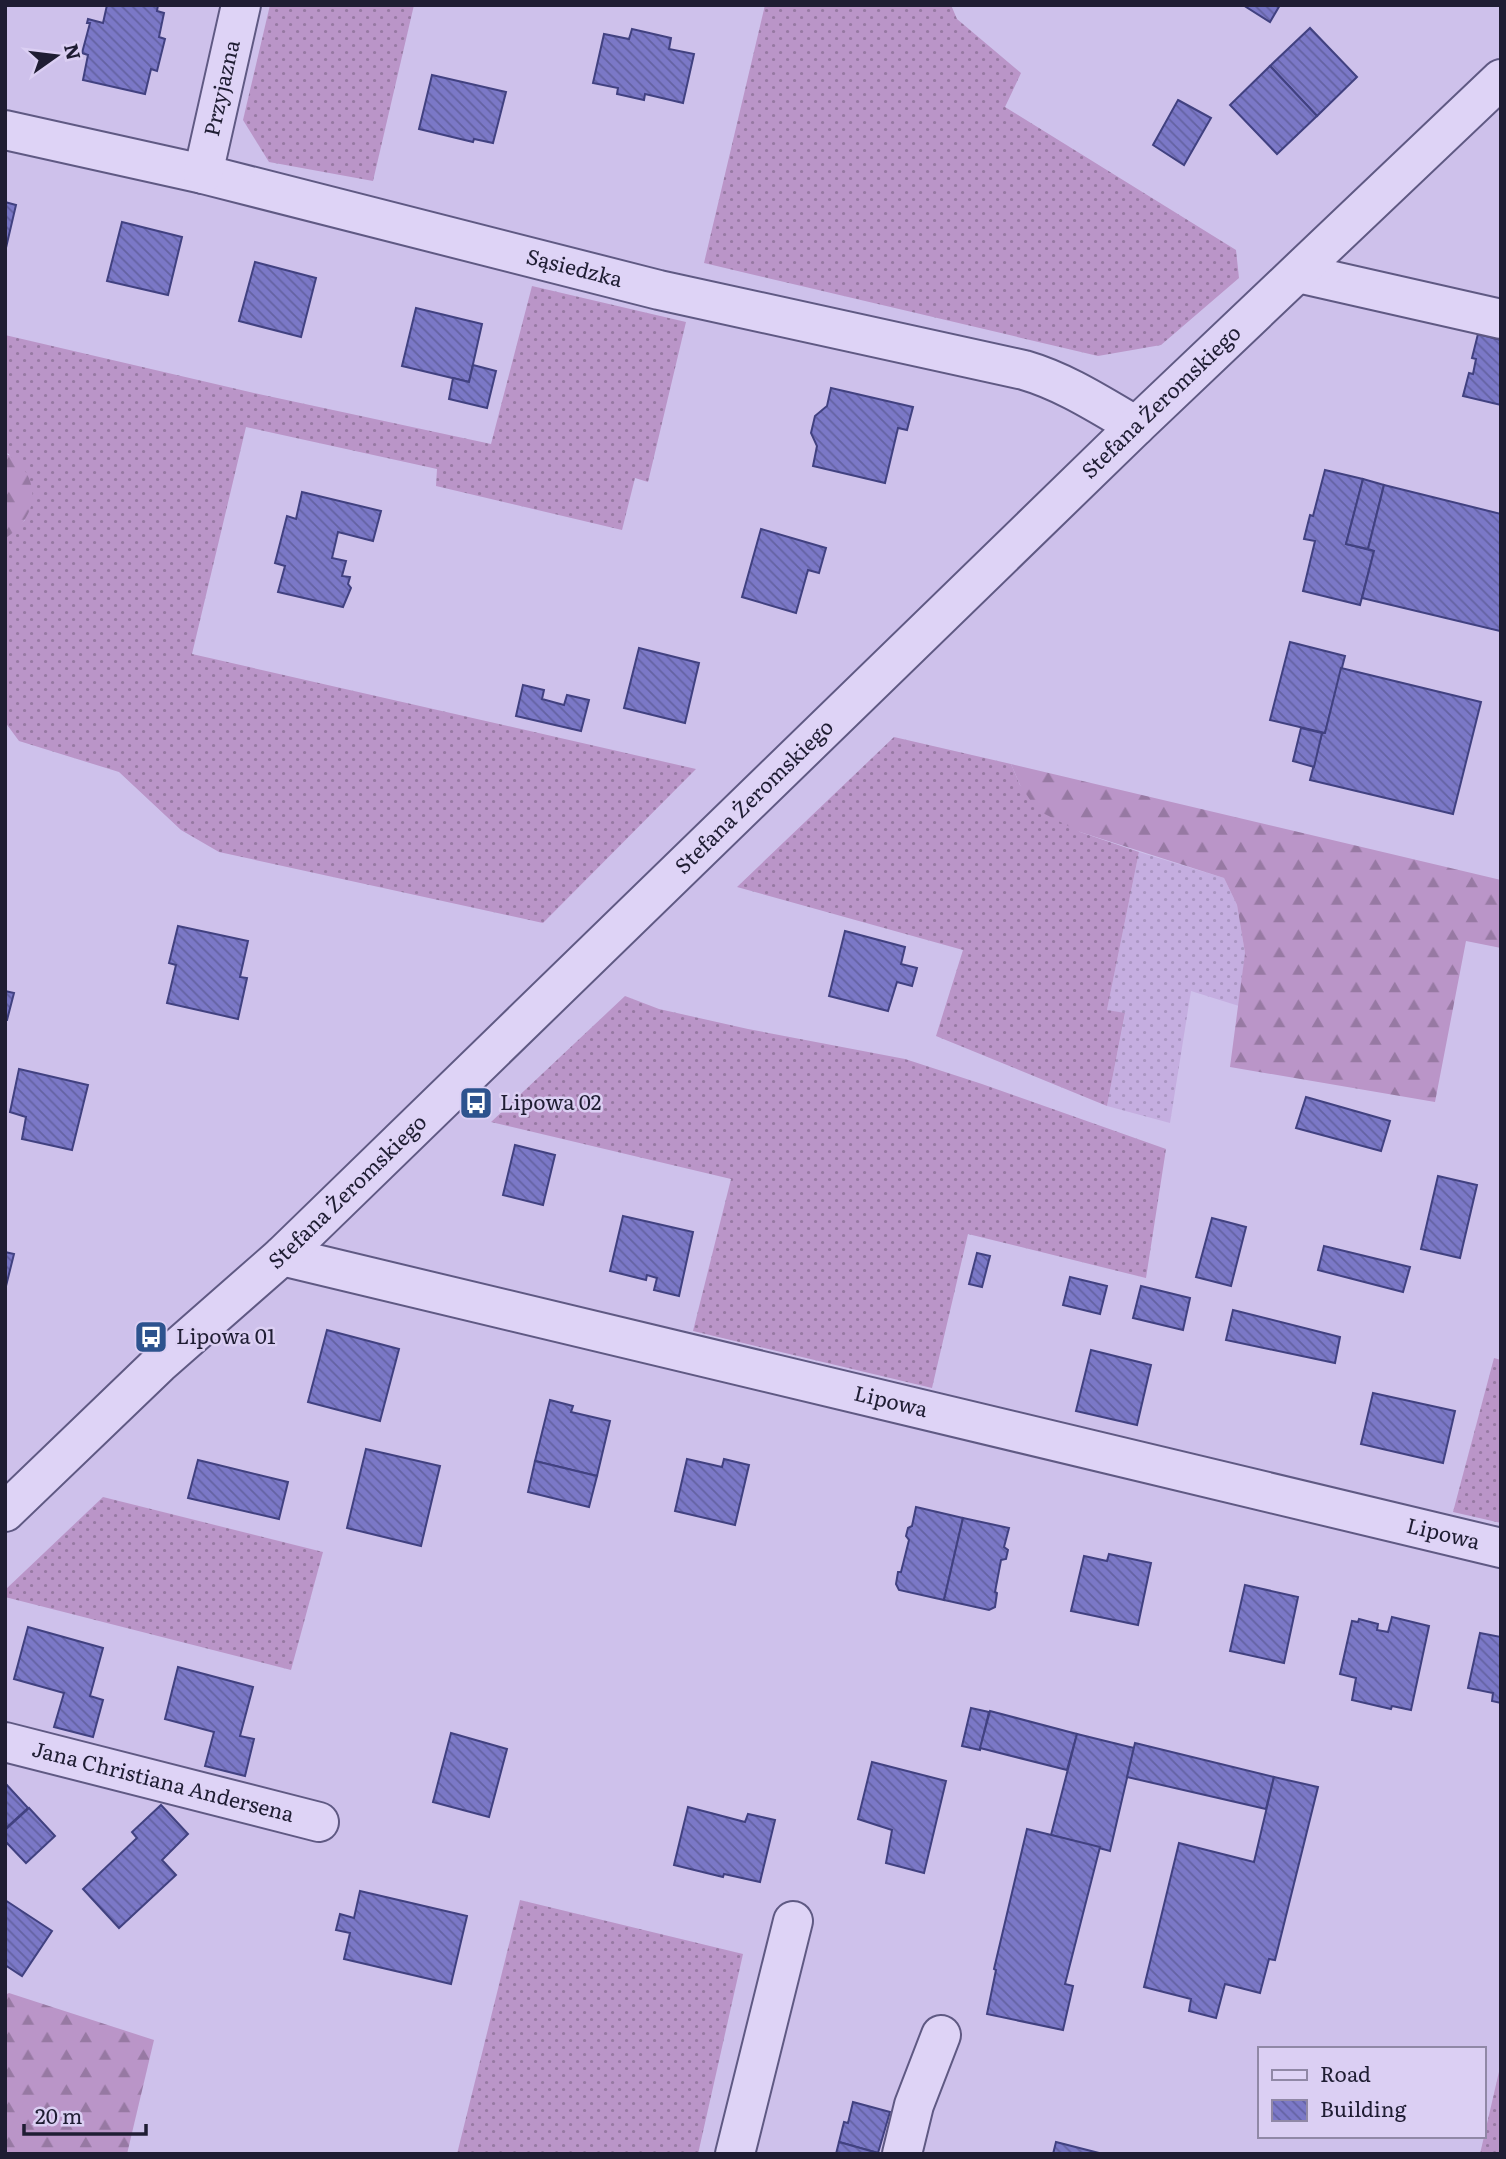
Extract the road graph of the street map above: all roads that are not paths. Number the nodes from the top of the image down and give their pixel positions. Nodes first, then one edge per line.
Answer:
1 (241, 5) edge
2 (1501, 79) edge
3 (5, 130) edge
4 (203, 174) junction
5 (1298, 273) junction
6 (1501, 319) edge
7 (1136, 426) junction
8 (282, 1256) junction
9 (5, 1512) edge
10 (1501, 1548) edge
11 (5, 1742) edge
12 (319, 1822) dead end
13 (793, 1921) dead end
14 (940, 2035) dead end
15 (735, 2154) edge
16 (902, 2154) edge

1 - 4 street, Przyjazna
2 - 5 street, Stefana Żeromskiego
3 - 4 street, Sąsiedzka
4 - 7 street, Sąsiedzka
5 - 6 street
5 - 7 street, Stefana Żeromskiego
7 - 8 street, Stefana Żeromskiego
8 - 9 street, Stefana Żeromskiego
8 - 10 street, Lipowa
11 - 12 street, Jana Christiana Andersena
13 - 15 street
14 - 16 street

